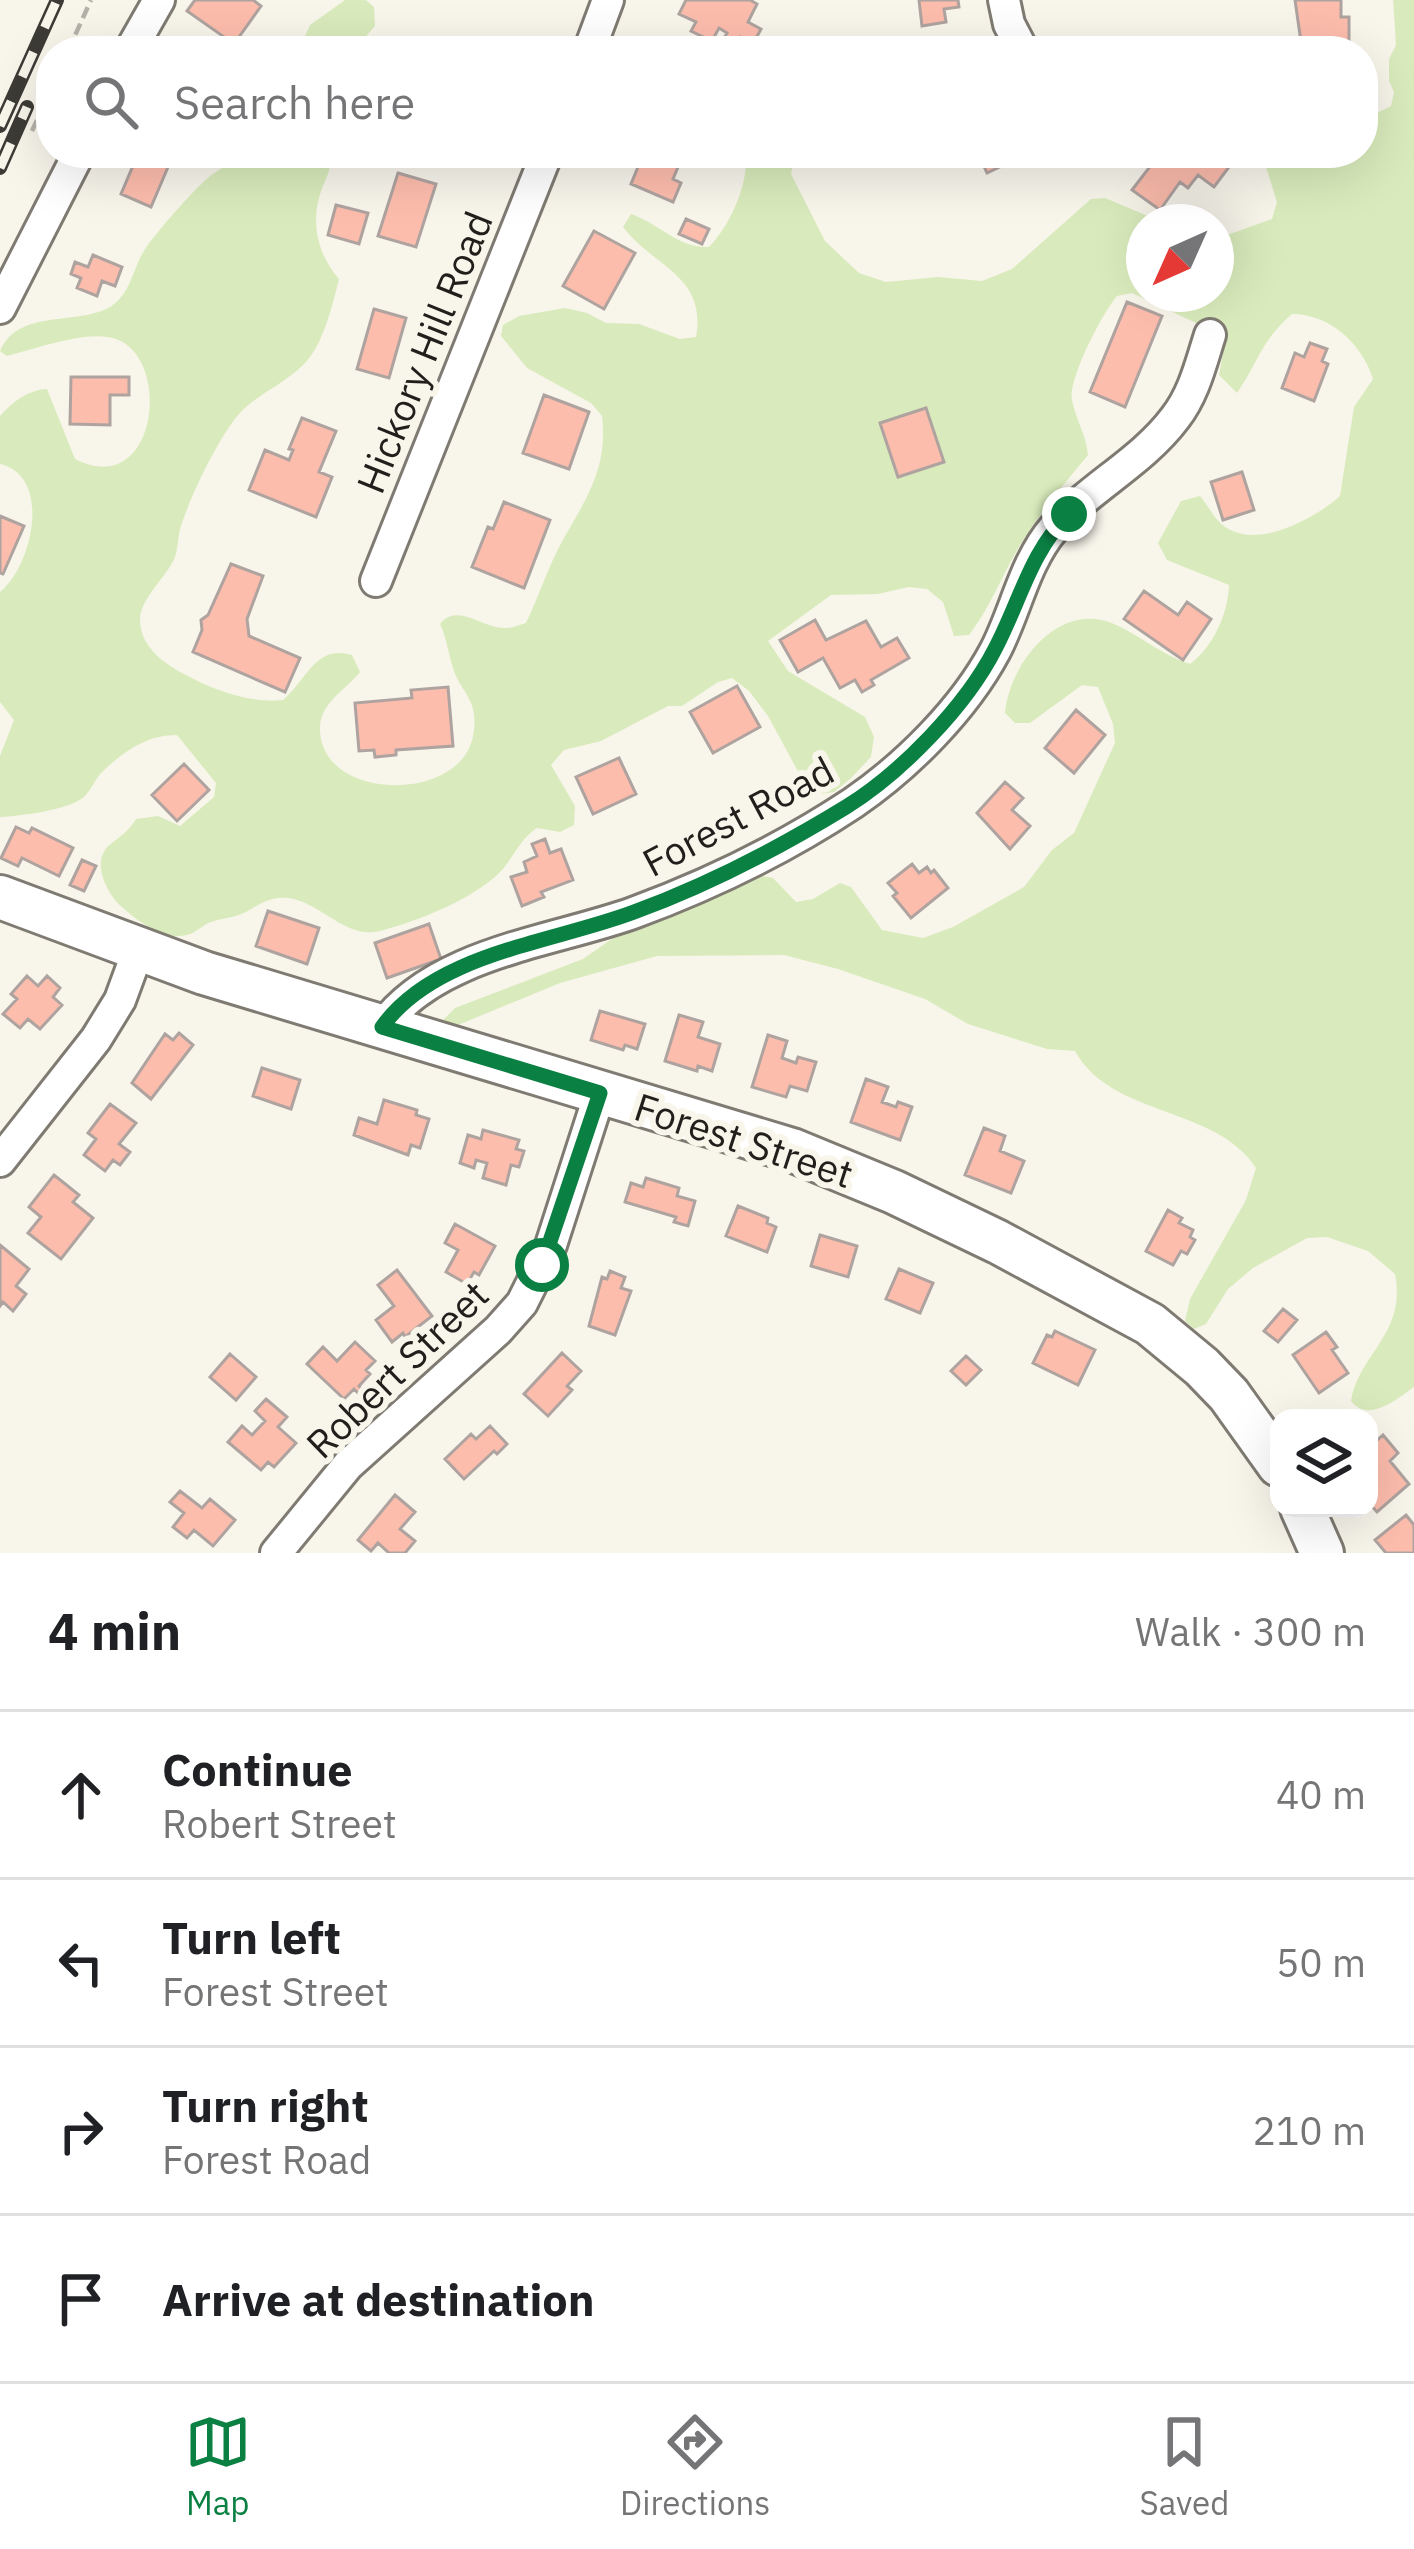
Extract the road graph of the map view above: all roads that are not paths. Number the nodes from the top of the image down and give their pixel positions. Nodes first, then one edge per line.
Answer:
1 (159, 0) edge
2 (608, 0) edge
3 (1004, 0) edge
4 (139, 36) edge
5 (595, 36) edge
6 (1015, 36) edge
7 (71, 168) edge
8 (542, 168) edge
9 (0, 308) edge
10 (1210, 335) dead end
11 (376, 581) dead end
12 (0, 897) edge
13 (138, 951) junction
14 (382, 1027) junction
15 (600, 1093) junction
16 (0, 1161) edge
17 (1270, 1451) edge
18 (1305, 1517) edge
19 (276, 1553) edge
20 (1322, 1553) edge

1 - 4 street
2 - 5 street
3 - 6 street
7 - 9 street
8 - 11 street, Hickory Hill Road
10 - 14 street, Forest Road
12 - 13 main road, Forest Street
13 - 14 main road, Forest Street
13 - 16 street
14 - 15 main road, Forest Street
15 - 17 main road, Forest Street
15 - 19 street, Robert Street
18 - 20 main road

